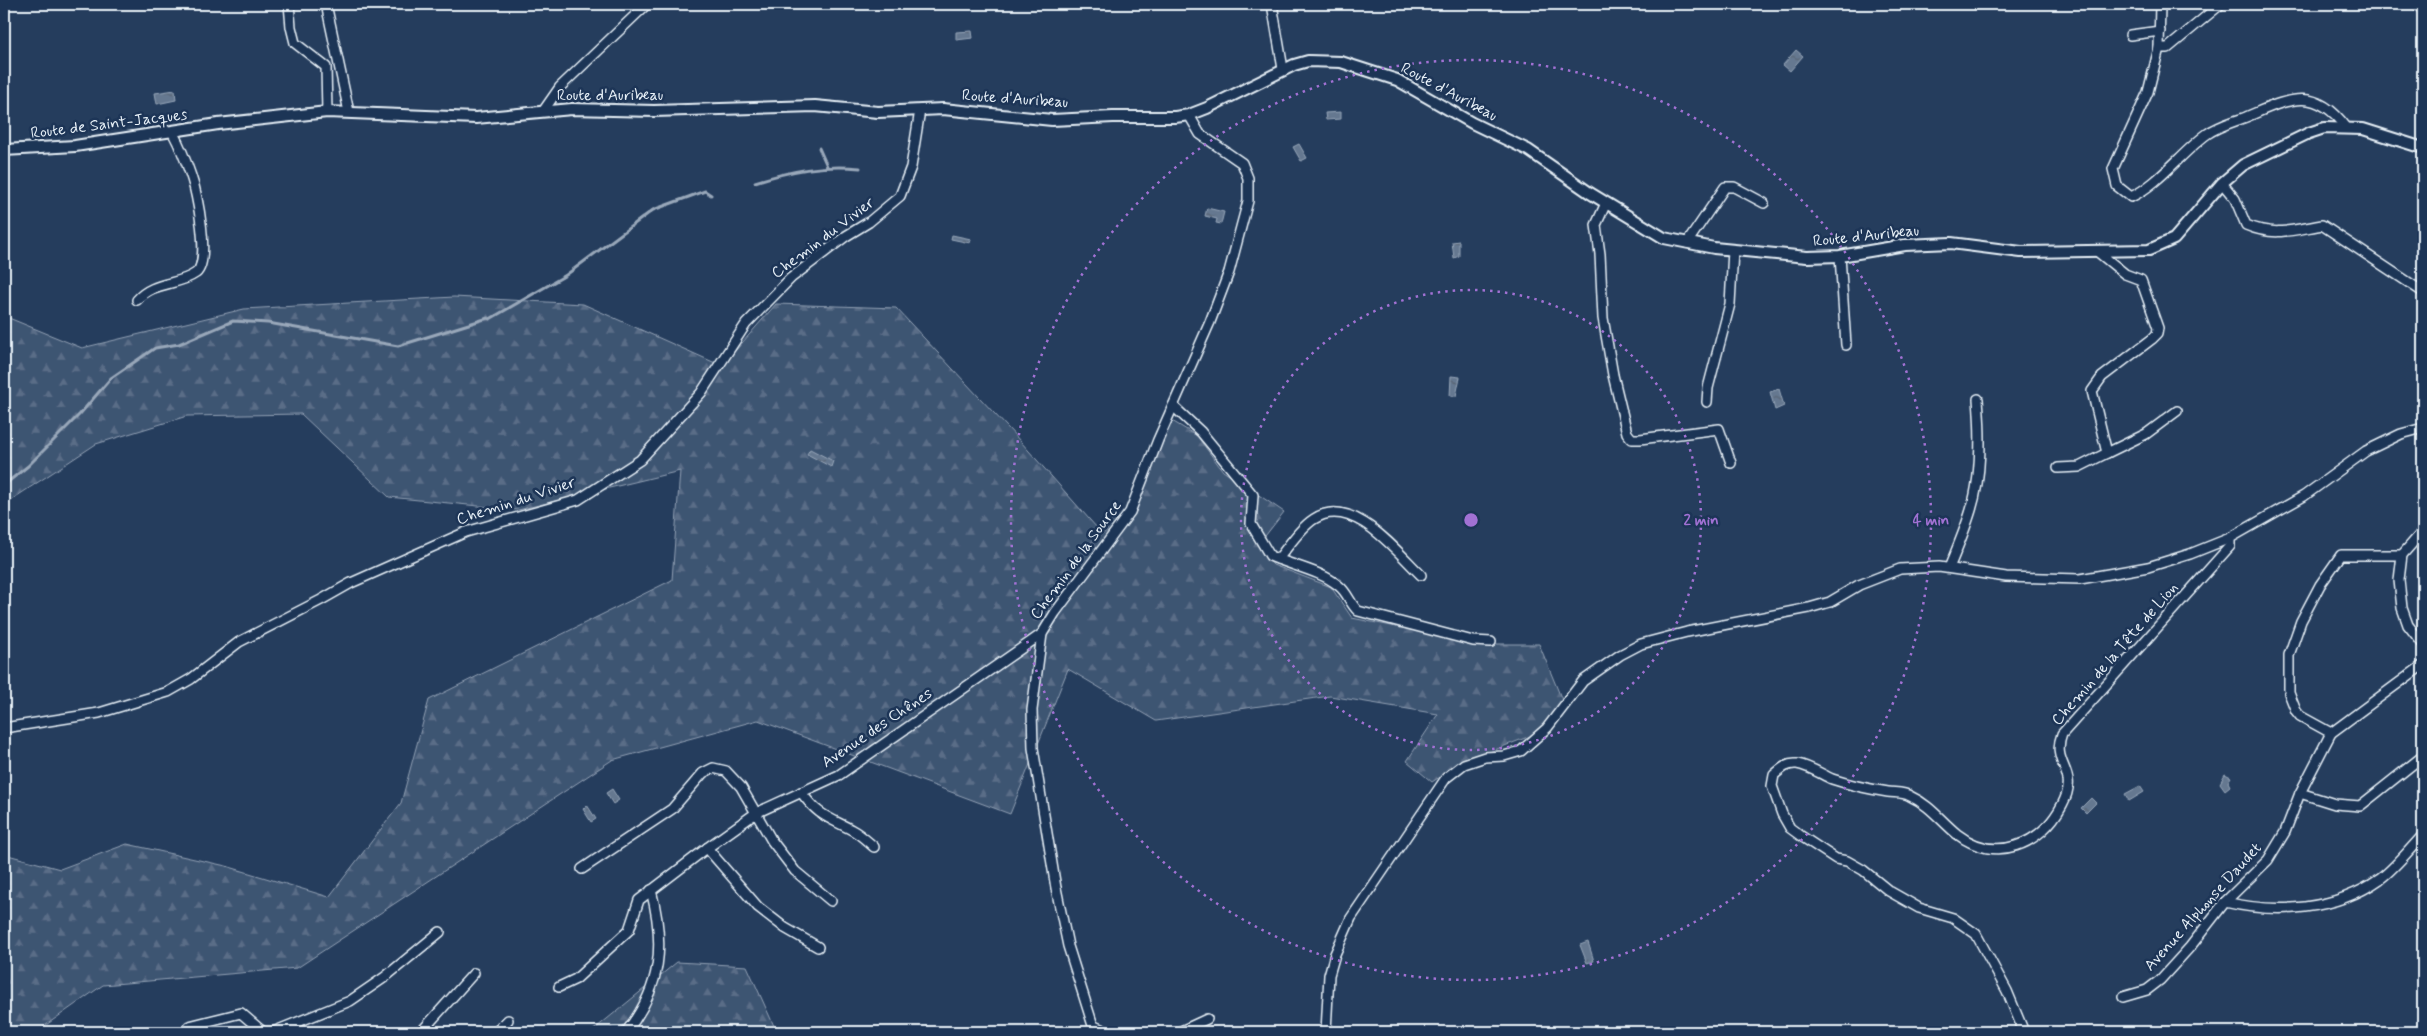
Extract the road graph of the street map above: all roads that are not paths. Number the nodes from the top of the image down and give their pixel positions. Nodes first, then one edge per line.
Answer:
1 (290, 4) edge
2 (326, 4) edge
3 (647, 4) edge
4 (1272, 4) edge
5 (2160, 4) edge
6 (2221, 4) edge
7 (2416, 4) edge
8 (2423, 10) edge
9 (2160, 31) junction
10 (2130, 35) dead end
11 (2159, 48) junction
12 (1283, 69) junction
13 (544, 110) junction
14 (920, 110) junction
15 (327, 112) junction
16 (348, 112) junction
17 (1189, 115) junction
18 (218, 124) joint
19 (2346, 127) junction
20 (174, 133) junction
21 (2423, 148) edge
22 (4, 150) edge
23 (2222, 182) junction
24 (1606, 203) junction
25 (1764, 203) dead end
26 (1686, 243) junction
27 (1733, 250) junction
28 (2098, 252) junction
29 (1840, 256) junction
30 (2423, 292) edge
31 (138, 300) dead end
32 (1846, 345) dead end
33 (1978, 399) dead end
34 (1707, 402) dead end
35 (1173, 406) junction
36 (2177, 411) dead end
37 (2423, 428) edge
38 (2108, 454) junction
39 (1731, 463) dead end
40 (2058, 468) dead end
41 (2423, 532) edge
42 (2230, 538) junction
43 (2402, 555) junction
44 (1278, 559) junction
45 (1949, 568) junction
46 (1421, 575) dead end
47 (1042, 634) junction
48 (1491, 642) dead end
49 (2423, 644) edge
50 (2423, 665) edge
51 (4, 728) edge
52 (2331, 733) junction
53 (2423, 756) edge
54 (801, 792) junction
55 (2300, 793) junction
56 (756, 813) junction
57 (2423, 835) edge
58 (874, 847) dead end
59 (707, 848) junction
60 (582, 869) dead end
61 (651, 890) junction
62 (831, 901) dead end
63 (2225, 902) junction
64 (440, 932) dead end
65 (818, 947) dead end
66 (474, 972) dead end
67 (559, 987) dead end
68 (2123, 996) dead end
69 (1207, 1019) dead end
70 (508, 1020) dead end
71 (189, 1026) dead end
72 (1095, 1029) edge
73 (263, 1032) edge
74 (273, 1032) edge
75 (421, 1032) edge
76 (496, 1032) edge
77 (626, 1032) edge
78 (1108, 1032) edge
79 (1179, 1032) edge
80 (1326, 1032) edge
81 (2024, 1032) edge

1 - 15 street
2 - 16 street
3 - 13 street
4 - 12 street
5 - 9 street
6 - 11 street
7 - 8 street
9 - 10 street
9 - 11 street
11 - 19 street
12 - 17 street, Route d'Auribeau
12 - 24 street, Route d'Auribeau
13 - 14 street, Route d'Auribeau
13 - 16 street, Route d'Auribeau
14 - 17 street, Route d'Auribeau
14 - 51 street, Chemin du Vivier
15 - 16 street, Route d'Auribeau
15 - 18 street, Route d'Auribeau
17 - 35 street, Chemin de la Source
18 - 20 street, Route de Saint-Jacques
19 - 21 street, Route d'Auribeau
19 - 23 street, Route d'Auribeau
20 - 22 street, Route de Saint-Jacques
20 - 31 street
23 - 28 street, Route d'Auribeau
23 - 30 street
24 - 26 street, Route d'Auribeau
24 - 39 street
25 - 26 street
26 - 27 street, Route d'Auribeau
27 - 29 street, Route d'Auribeau
27 - 34 street
28 - 29 street, Route d'Auribeau
28 - 38 street
29 - 32 street
33 - 45 street
35 - 44 street
35 - 47 street, Chemin de la Source
36 - 38 street
37 - 42 street
38 - 40 street
41 - 43 street
42 - 45 street
42 - 81 street, Chemin de la Tête de Lion
43 - 49 street
43 - 52 street
44 - 46 street
44 - 48 street
45 - 80 street
47 - 54 street, Avenue des Chênes
47 - 72 street, Chemin de la Source
50 - 52 street, Avenue Alphonse Daudet
52 - 55 street, Avenue Alphonse Daudet
53 - 55 street
54 - 56 street, Avenue des Chênes
54 - 58 street
55 - 63 street, Avenue Alphonse Daudet
56 - 59 street, Avenue des Chênes
56 - 60 street
56 - 62 street
57 - 63 street
59 - 61 street, Avenue des Chênes
59 - 65 street
61 - 67 street, Avenue des Chênes
61 - 77 street
63 - 68 street, Avenue Alphonse Daudet
64 - 74 street
66 - 75 street
69 - 79 street
70 - 76 street
71 - 73 street
72 - 78 street

